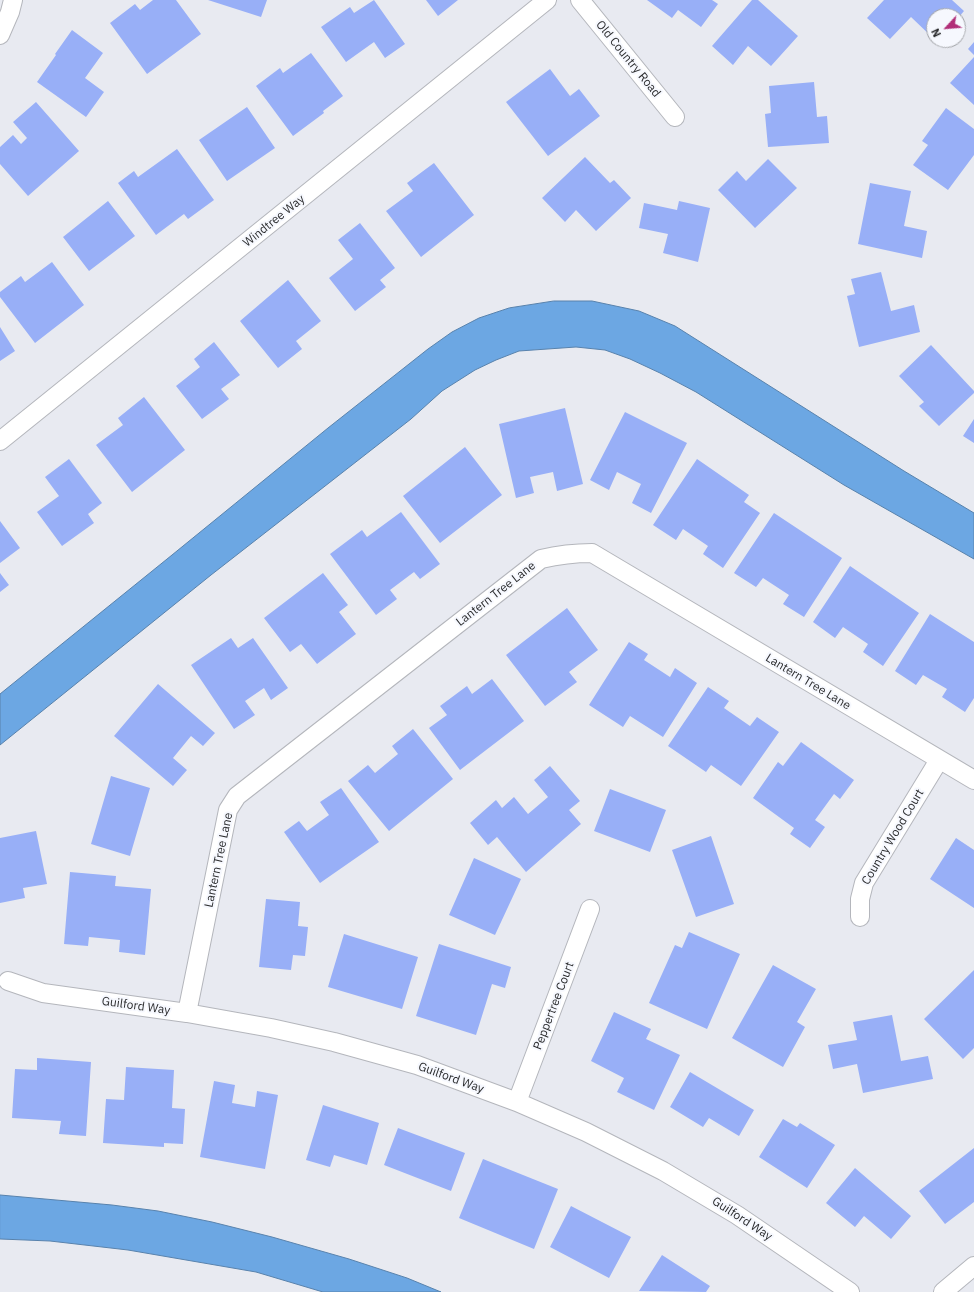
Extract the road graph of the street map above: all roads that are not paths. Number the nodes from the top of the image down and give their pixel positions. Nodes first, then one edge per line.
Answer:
1 (13, 0) edge
2 (547, 0) edge
3 (580, 0) edge
4 (0, 34) edge
5 (675, 117) dead end
6 (0, 441) edge
7 (939, 760) junction
8 (974, 780) edge
9 (590, 909) dead end
10 (860, 917) dead end
11 (8, 981) dead end
12 (187, 1013) junction
13 (517, 1102) junction
14 (974, 1266) edge
15 (850, 1292) edge
16 (943, 1292) edge

1 - 4 street
2 - 6 street, Windtree Way
3 - 5 street, Old Country Road
7 - 8 street, Lantern Tree Lane
7 - 10 street, Country Wood Court
7 - 12 street, Lantern Tree Lane
9 - 13 street, Peppertree Court
11 - 12 street, Guilford Way
12 - 13 street, Guilford Way
13 - 15 street, Guilford Way
14 - 16 street

